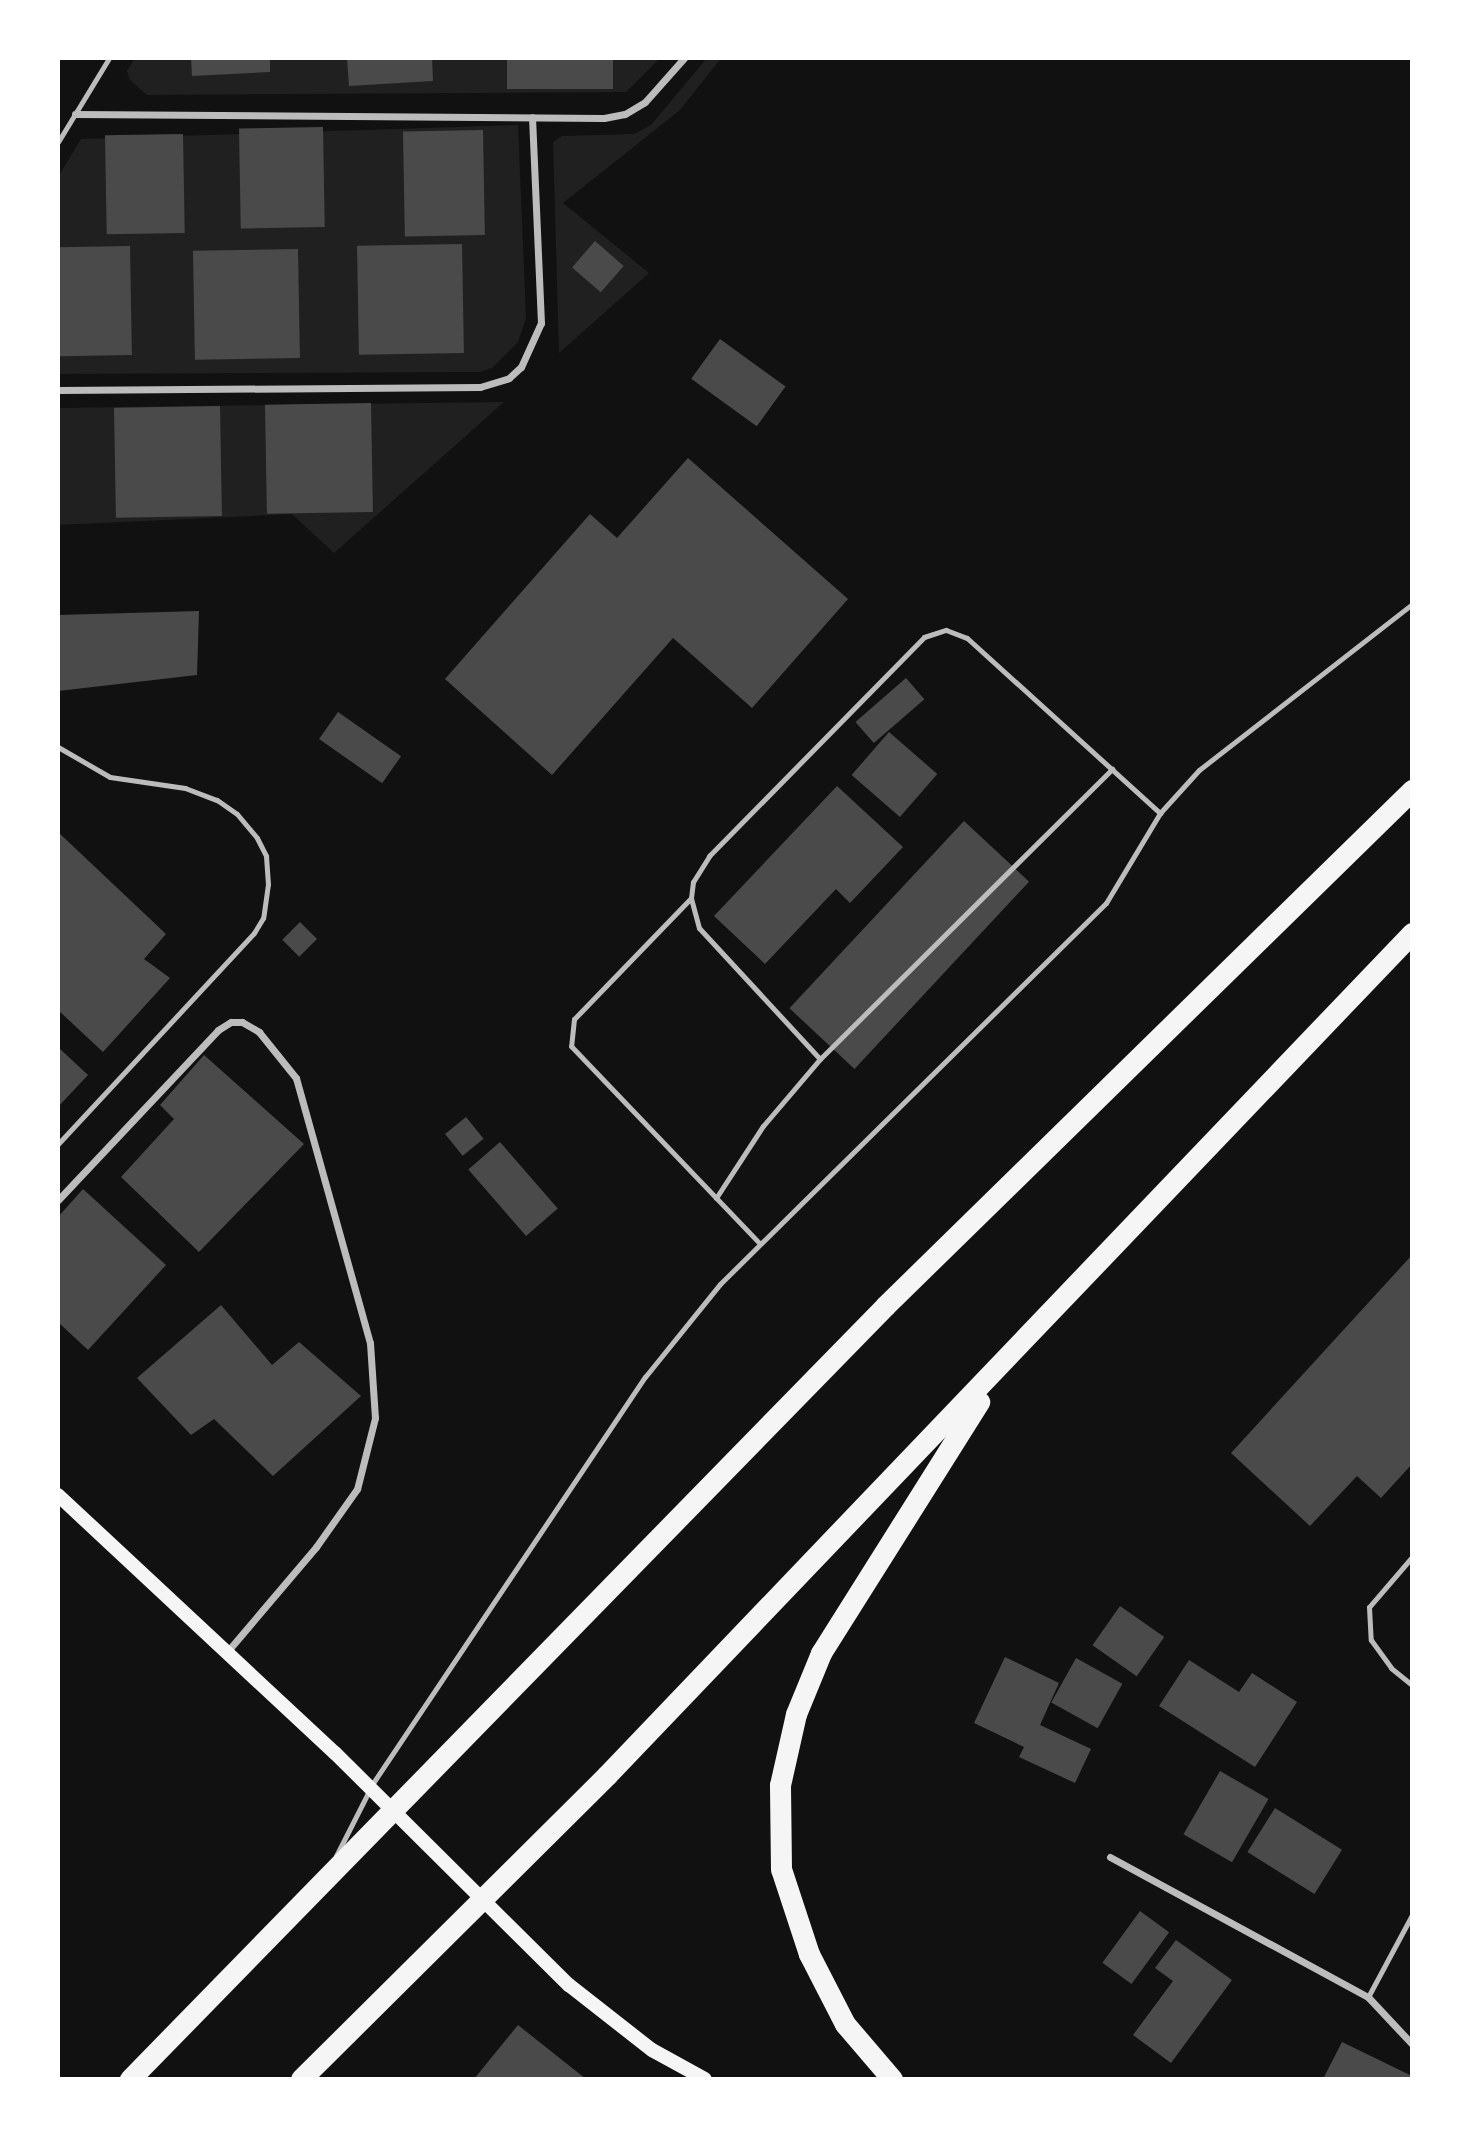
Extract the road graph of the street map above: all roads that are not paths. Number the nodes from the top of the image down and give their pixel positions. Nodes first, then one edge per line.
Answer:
1 (109, 58) edge
2 (684, 58) edge
3 (75, 114) junction
4 (532, 117) junction
5 (58, 142) edge
6 (58, 390) edge
7 (1412, 604) edge
8 (58, 747) edge
9 (1112, 769) junction
10 (1412, 790) edge
11 (1160, 813) junction
12 (691, 898) junction
13 (1412, 933) edge
14 (820, 1059) junction
15 (58, 1144) edge
16 (716, 1198) junction
17 (58, 1200) edge
18 (759, 1243) junction
19 (1006, 1360) junction
20 (58, 1495) edge
21 (1412, 1557) edge
22 (226, 1653) junction
23 (1412, 1685) edge
24 (1110, 1857) dead end
25 (327, 1878) junction
26 (1412, 1915) edge
27 (1368, 1997) junction
28 (1412, 2044) edge
29 (130, 2079) edge
30 (301, 2079) edge
31 (705, 2079) edge
32 (892, 2079) edge

1 - 3 lane
2 - 4 street
3 - 4 street
3 - 5 lane
4 - 6 street
7 - 11 lane
8 - 15 lane
9 - 11 lane
9 - 12 lane
9 - 14 lane
10 - 25 highway
11 - 18 lane
12 - 14 lane
12 - 16 lane
13 - 19 highway
14 - 16 lane
16 - 18 lane
17 - 22 street
18 - 25 lane
19 - 30 highway
19 - 32 highway
20 - 22 main road
21 - 23 lane
22 - 31 main road
24 - 27 street
25 - 29 highway
26 - 27 lane
27 - 28 street

